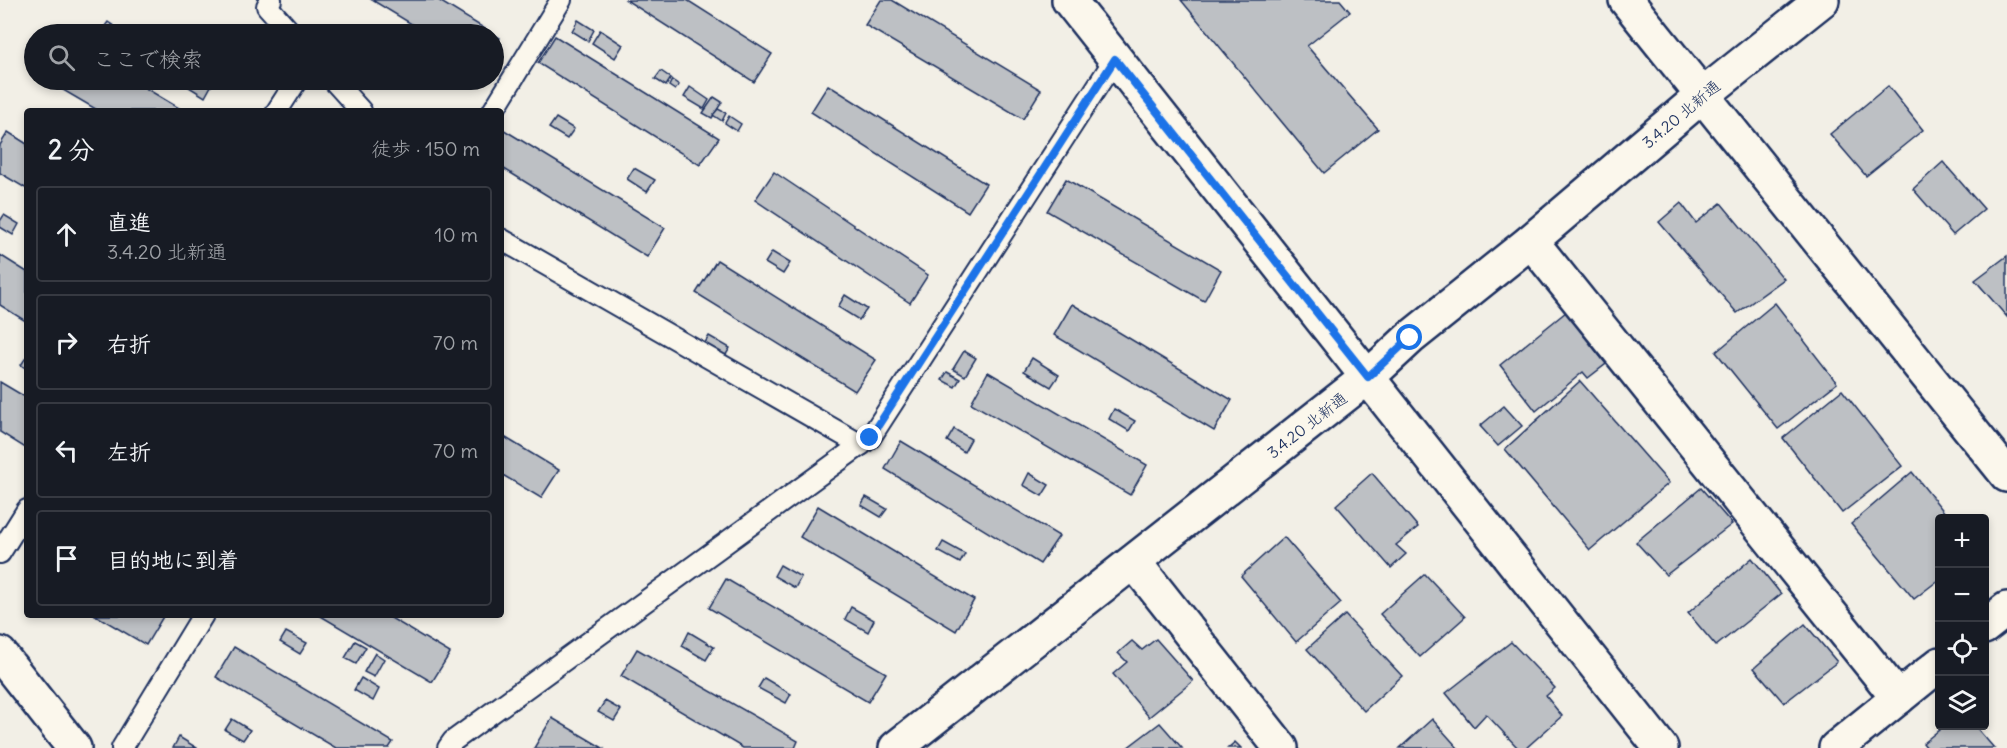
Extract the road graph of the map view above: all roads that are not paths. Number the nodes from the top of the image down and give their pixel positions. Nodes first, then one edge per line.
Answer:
1 (271, 0) edge
2 (561, 0) edge
3 (1069, 0) edge
4 (1626, 0) edge
5 (1822, 0) edge
6 (283, 24) edge
7 (1115, 59) junction
8 (291, 90) edge
9 (342, 90) edge
10 (1703, 95) junction
11 (279, 108) edge
12 (358, 108) edge
13 (495, 108) edge
14 (504, 241) edge
15 (1531, 241) junction
16 (1368, 377) junction
17 (861, 445) junction
18 (2007, 475) edge
19 (24, 515) edge
20 (0, 553) edge
21 (1134, 562) junction
22 (2007, 609) edge
23 (201, 618) edge
24 (1989, 623) edge
25 (0, 654) edge
26 (1935, 668) edge
27 (1898, 698) junction
28 (74, 748) edge
29 (122, 748) edge
30 (448, 748) edge
31 (896, 748) edge
32 (1281, 748) edge
33 (1661, 748) edge
34 (1836, 748) edge

1 - 6 lane
2 - 13 lane
3 - 7 street
4 - 10 street
5 - 10 street, 3.4.20 北新通
7 - 16 street
7 - 17 lane
8 - 11 lane
9 - 12 lane
10 - 15 street, 3.4.20 北新通
10 - 18 street
14 - 17 lane
15 - 16 street, 3.4.20 北新通
15 - 27 street
16 - 21 street, 3.4.20 北新通
16 - 33 street
17 - 30 lane
19 - 20 lane
21 - 31 street, 3.4.20 北新通
21 - 32 street
22 - 24 street
23 - 29 lane
25 - 28 street
26 - 27 street
27 - 34 street

